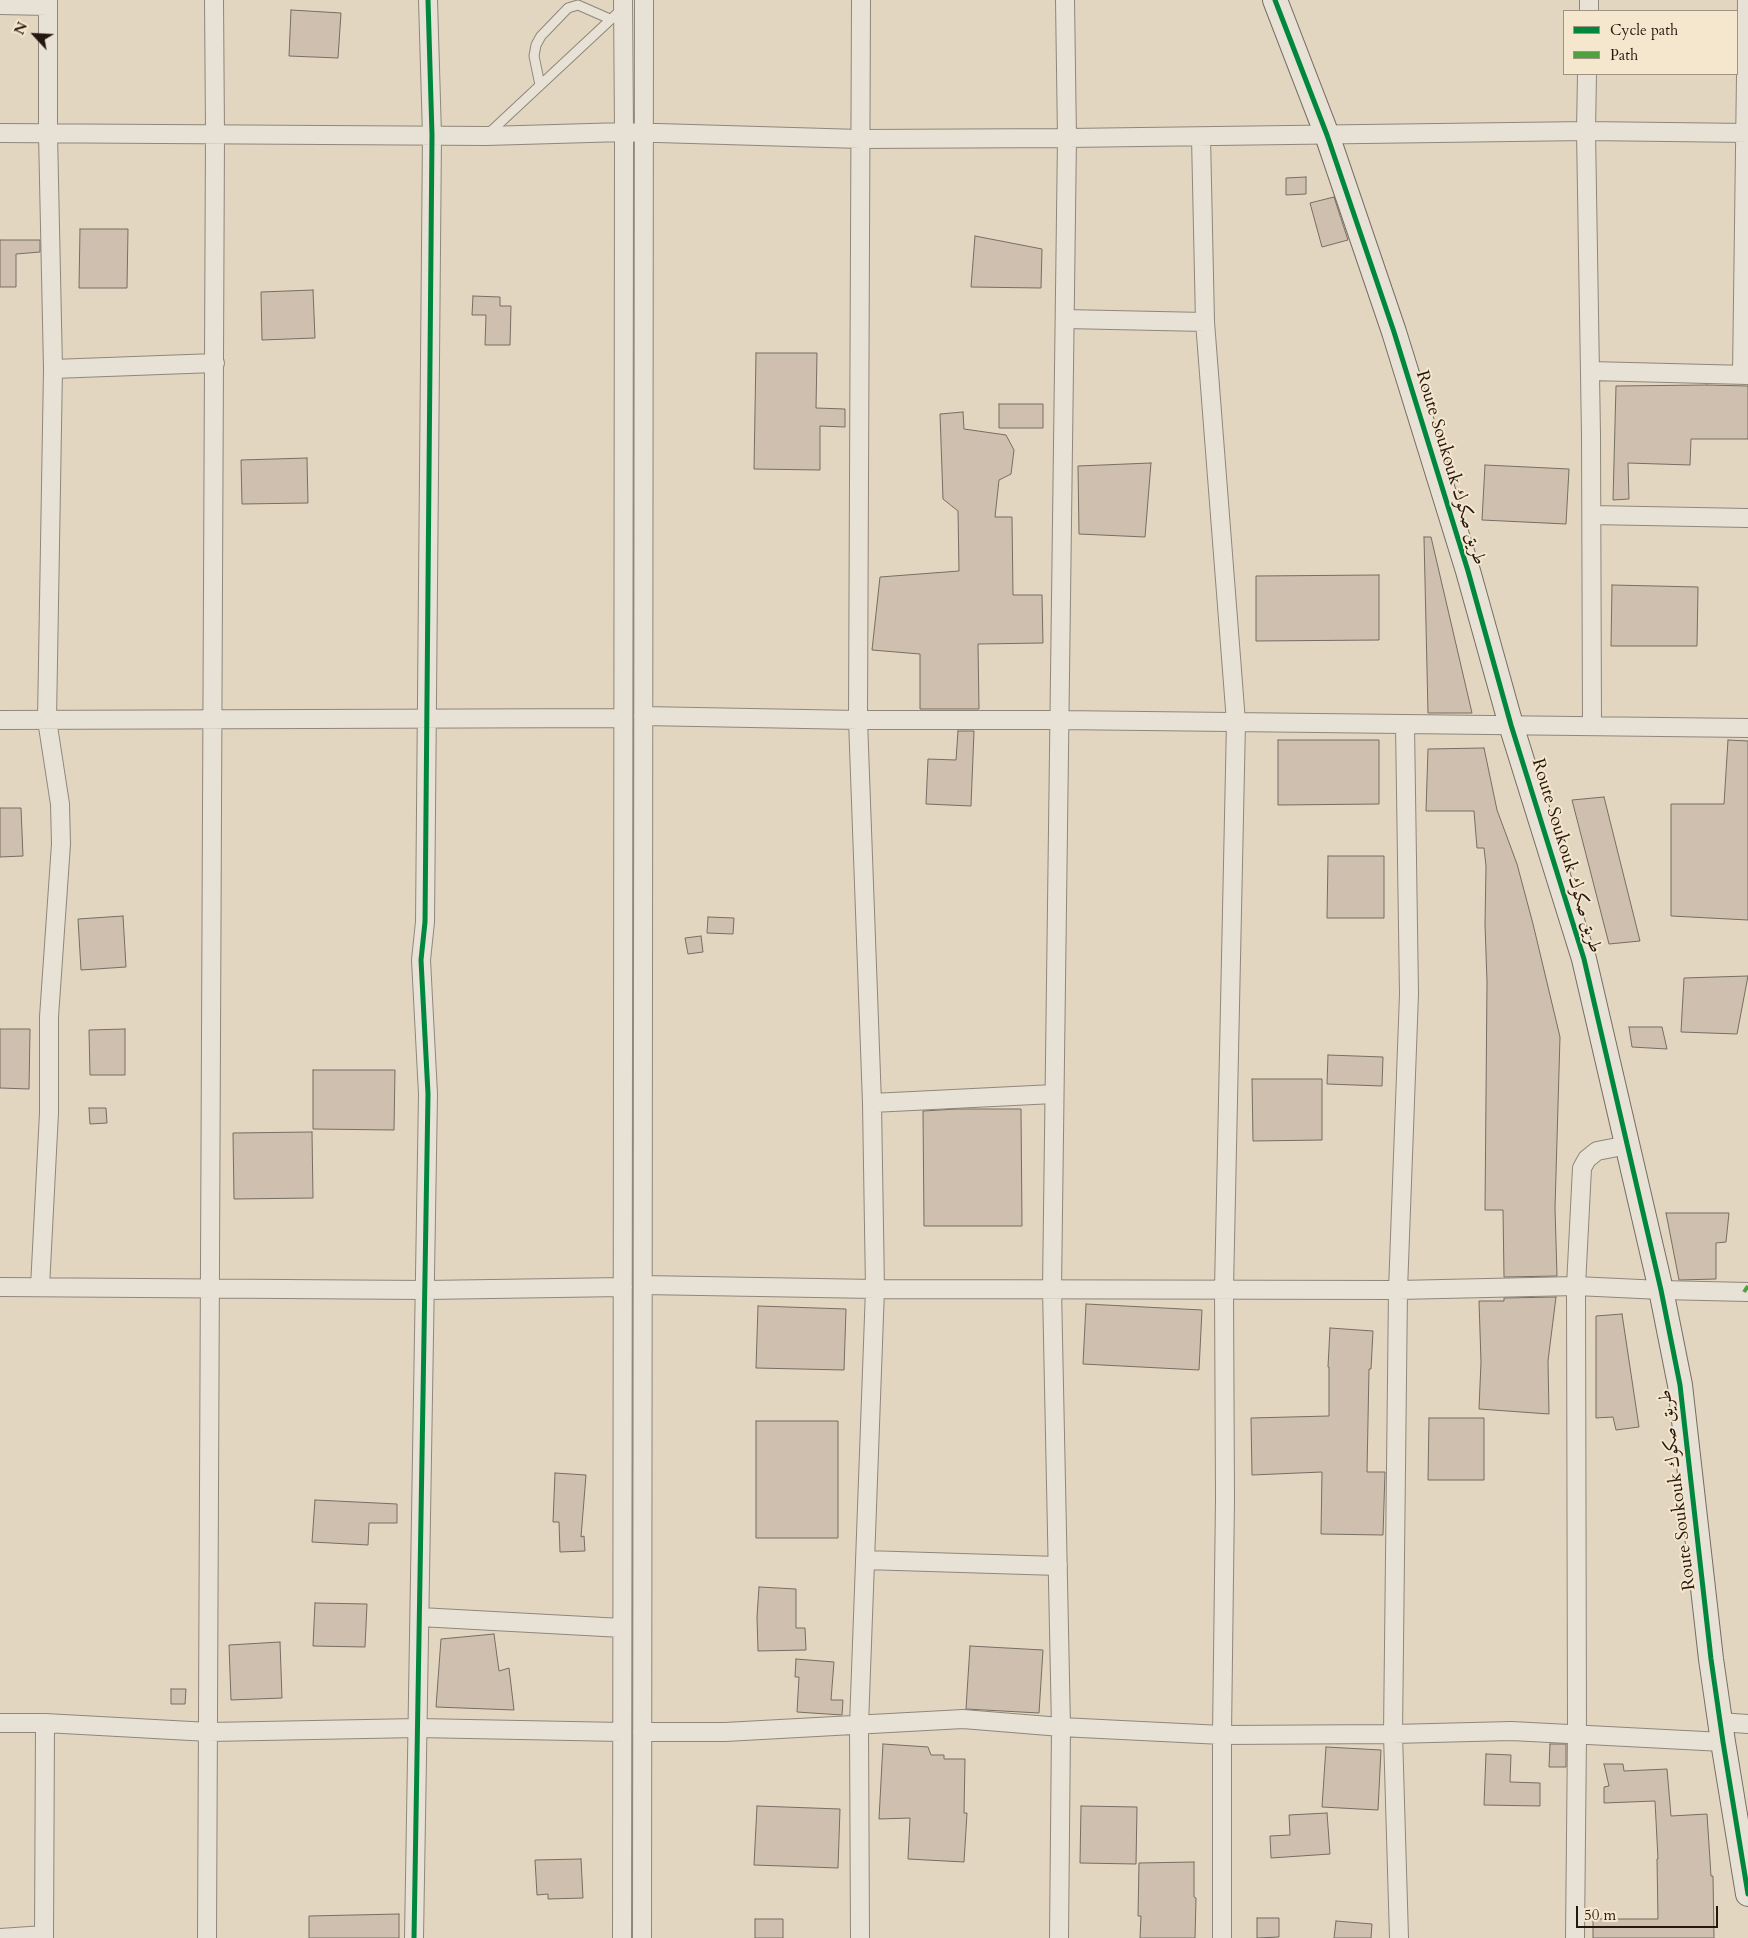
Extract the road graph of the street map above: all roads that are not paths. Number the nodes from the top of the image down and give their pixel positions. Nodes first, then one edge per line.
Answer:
1 (214, 0) edge
2 (428, 0) edge
3 (644, 0) edge
4 (861, 0) edge
5 (1065, 0) edge
6 (1275, 0) edge
7 (1747, 0) edge
8 (48, 3) edge
9 (0, 5) edge
10 (619, 9) edge
11 (1587, 75) edge
12 (540, 85) junction
13 (1586, 131) junction
14 (624, 132) junction
15 (0, 133) edge
16 (48, 133) junction
17 (216, 133) junction
18 (1746, 133) edge
19 (644, 134) junction
20 (432, 135) junction
21 (1327, 135) junction
22 (486, 136) junction
23 (1201, 137) junction
24 (1067, 138) junction
25 (860, 139) junction
26 (1065, 319) junction
27 (1205, 322) junction
28 (215, 363) junction
29 (53, 369) junction
30 (1590, 371) junction
31 (1745, 375) edge
32 (1592, 515) junction
33 (1748, 518) edge
34 (643, 716) junction
35 (624, 718) junction
36 (0, 720) edge
37 (47, 720) junction
38 (213, 720) junction
39 (426, 720) junction
40 (858, 720) junction
41 (1059, 720) junction
42 (1236, 722) junction
43 (1405, 725) junction
44 (1511, 725) junction
45 (1592, 726) junction
46 (1748, 728) edge
47 (1054, 1094) junction
48 (872, 1103) junction
49 (1628, 1146) junction
50 (643, 1285) junction
51 (1576, 1286) junction
52 (0, 1287) edge
53 (40, 1287) junction
54 (623, 1287) junction
55 (210, 1288) junction
56 (875, 1289) junction
57 (1052, 1289) junction
58 (1224, 1289) junction
59 (426, 1290) junction
60 (1398, 1290) junction
61 (1661, 1290) junction
62 (1748, 1292) edge
63 (865, 1560) junction
64 (1058, 1566) junction
65 (420, 1617) junction
66 (622, 1628) junction
67 (0, 1723) edge
68 (45, 1723) junction
69 (1748, 1724) edge
70 (859, 1725) junction
71 (1061, 1727) junction
72 (418, 1728) junction
73 (208, 1732) junction
74 (622, 1732) junction
75 (642, 1732) junction
76 (1721, 1732) junction
77 (1393, 1734) junction
78 (1578, 1734) junction
79 (1222, 1735) junction
80 (1748, 1894) edge
81 (44, 1937) edge
82 (0, 1938) edge
83 (207, 1938) edge
84 (414, 1938) edge
85 (622, 1938) edge
86 (642, 1938) edge
87 (860, 1938) edge
88 (1059, 1938) edge
89 (1222, 1938) edge
90 (1399, 1938) edge
91 (1575, 1938) edge

1 - 17 street
2 - 20 street
3 - 19 street
4 - 25 street
5 - 24 street
6 - 21 street, Route Soukouk طريق صكوك
7 - 18 street
8 - 9 street
8 - 16 street
10 - 12 lane
10 - 12 lane
10 - 14 street
11 - 13 street
12 - 22 lane
13 - 18 street
13 - 21 street
13 - 30 street
14 - 19 street
14 - 22 street
14 - 35 street
15 - 16 street
16 - 17 street
16 - 29 street
17 - 20 street
17 - 28 street
18 - 31 street
19 - 25 street
19 - 34 street
20 - 22 street
20 - 39 street
21 - 23 street
21 - 44 street, Route Soukouk طريق صكوك
23 - 24 street
23 - 27 street
24 - 25 street
24 - 26 street
25 - 40 street
26 - 27 street
26 - 41 street
27 - 42 street
28 - 29 street
28 - 38 street
29 - 37 street
30 - 31 street
30 - 32 street
32 - 33 street
32 - 45 street
34 - 40 street
34 - 50 street
35 - 39 street
35 - 54 street
36 - 37 street
37 - 38 street
37 - 53 street
38 - 39 street
38 - 55 street
39 - 59 street
40 - 41 street
40 - 48 street
41 - 42 street
41 - 47 street
42 - 43 street
42 - 58 street
43 - 44 street
43 - 60 street
44 - 45 street
44 - 49 street, Route Soukouk طريق صكوك
45 - 46 street
47 - 48 street
47 - 57 street
48 - 56 street
49 - 51 street
49 - 61 street, Route Soukouk طريق صكوك
50 - 56 street
50 - 75 street
51 - 60 street
51 - 61 street
51 - 78 street
52 - 53 street
53 - 55 street
54 - 59 street
54 - 66 street
55 - 59 street
55 - 73 street
56 - 57 street
56 - 63 street
57 - 58 street
57 - 64 street
58 - 60 street
58 - 79 street
59 - 65 street
60 - 77 street
61 - 62 street
61 - 76 street, Route Soukouk طريق صكوك
63 - 64 street
63 - 70 street
64 - 71 street
65 - 66 street
65 - 72 street
66 - 74 street
67 - 68 street
68 - 73 street
68 - 81 street
69 - 76 street
70 - 71 street
70 - 75 street
70 - 87 street
71 - 79 street
71 - 88 street
72 - 73 street
72 - 74 street
72 - 84 street
73 - 83 street
74 - 85 street
75 - 86 street
76 - 78 street
76 - 80 street, Route Soukouk طريق صكوك
77 - 78 street
77 - 79 street
77 - 90 street
78 - 91 street
79 - 89 street
81 - 82 street

